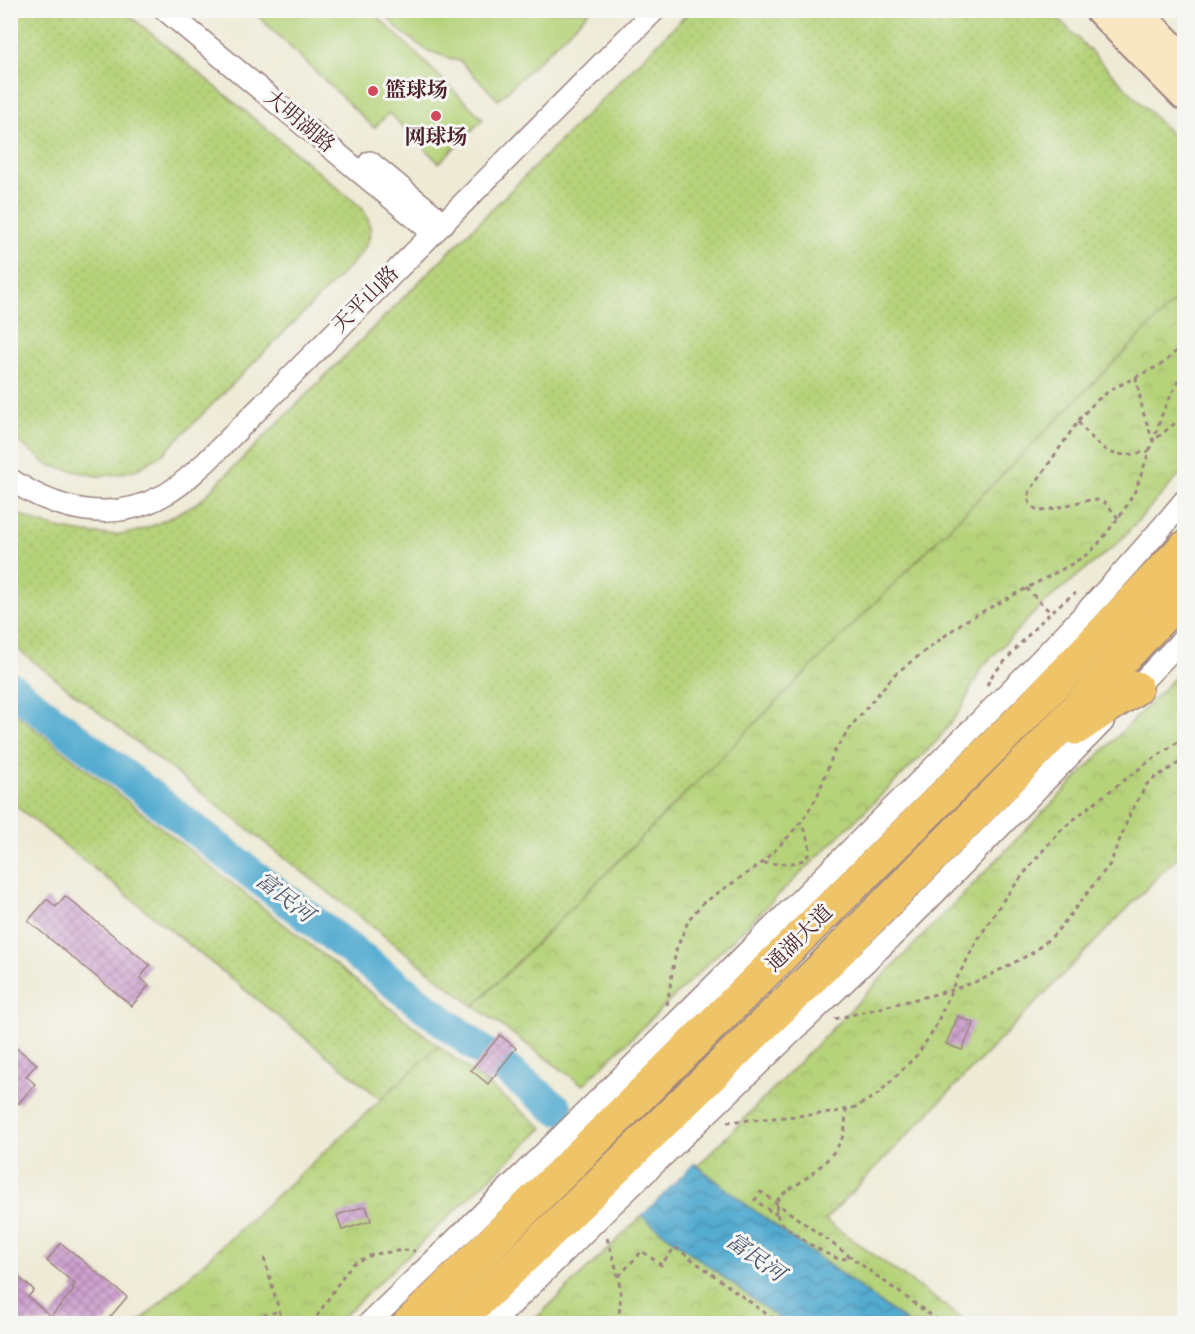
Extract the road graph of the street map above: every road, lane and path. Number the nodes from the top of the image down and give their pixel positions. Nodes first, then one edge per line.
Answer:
1 (165, 10) edge
2 (179, 10) edge
3 (640, 10) edge
4 (655, 10) edge
5 (1099, 10) edge
6 (1136, 10) edge
7 (1185, 59) edge
8 (1185, 96) edge
9 (434, 224) junction
10 (1185, 337) edge
11 (1185, 370) edge
12 (1136, 377) junction
13 (1185, 416) edge
14 (1078, 422) junction
15 (1153, 441) junction
16 (1149, 451) junction
17 (10, 466) edge
18 (10, 479) edge
19 (45, 495) junction
20 (1185, 501) edge
21 (1118, 518) junction
22 (1185, 548) edge
23 (1026, 588) junction
24 (1185, 593) edge
25 (1051, 613) dead end
26 (1185, 639) edge
27 (1136, 688) junction
28 (1184, 740) edge
29 (1185, 760) edge
30 (1023, 765) junction
31 (801, 821) junction
32 (762, 863) junction
33 (952, 990) junction
34 (666, 1014) dead end
35 (828, 1020) dead end
36 (846, 1109) junction
37 (716, 1123) dead end
38 (776, 1202) junction
39 (777, 1211) junction
40 (605, 1231) dead end
41 (416, 1252) dead end
42 (852, 1256) junction
43 (264, 1258) dead end
44 (619, 1276) junction
45 (280, 1311) junction
46 (228, 1323) edge
47 (283, 1323) edge
48 (312, 1323) edge
49 (369, 1323) edge
50 (409, 1323) edge
51 (455, 1323) edge
52 (492, 1323) edge
53 (617, 1323) edge
54 (780, 1323) edge
55 (943, 1323) edge

1 - 9 street, 大明湖路
2 - 9 street, 大明湖路
3 - 9 street, 天平山路
4 - 9 street, 天平山路
5 - 8 street
6 - 7 street
9 - 19 street, 天平山路
10 - 12 path
11 - 15 path
12 - 14 path
12 - 15 path
13 - 15 path
14 - 16 path
14 - 21 path
15 - 16 path
16 - 21 path
17 - 19 street
18 - 19 street
20 - 49 street
21 - 23 path
22 - 50 main road, 通湖大道
23 - 25 path
23 - 31 path
24 - 30 main road, 通湖大道
26 - 27 street
27 - 30 main road
27 - 52 street
28 - 33 path
29 - 33 path
30 - 51 main road, 通湖大道
31 - 32 path
31 - 32 path
32 - 34 path
33 - 35 path
33 - 36 path
36 - 37 path
36 - 38 path
38 - 39 path
38 - 39 path
38 - 42 path
39 - 42 path
40 - 44 path
41 - 48 path
42 - 55 path
43 - 45 path
44 - 53 path
44 - 54 path
45 - 46 path
45 - 47 path

